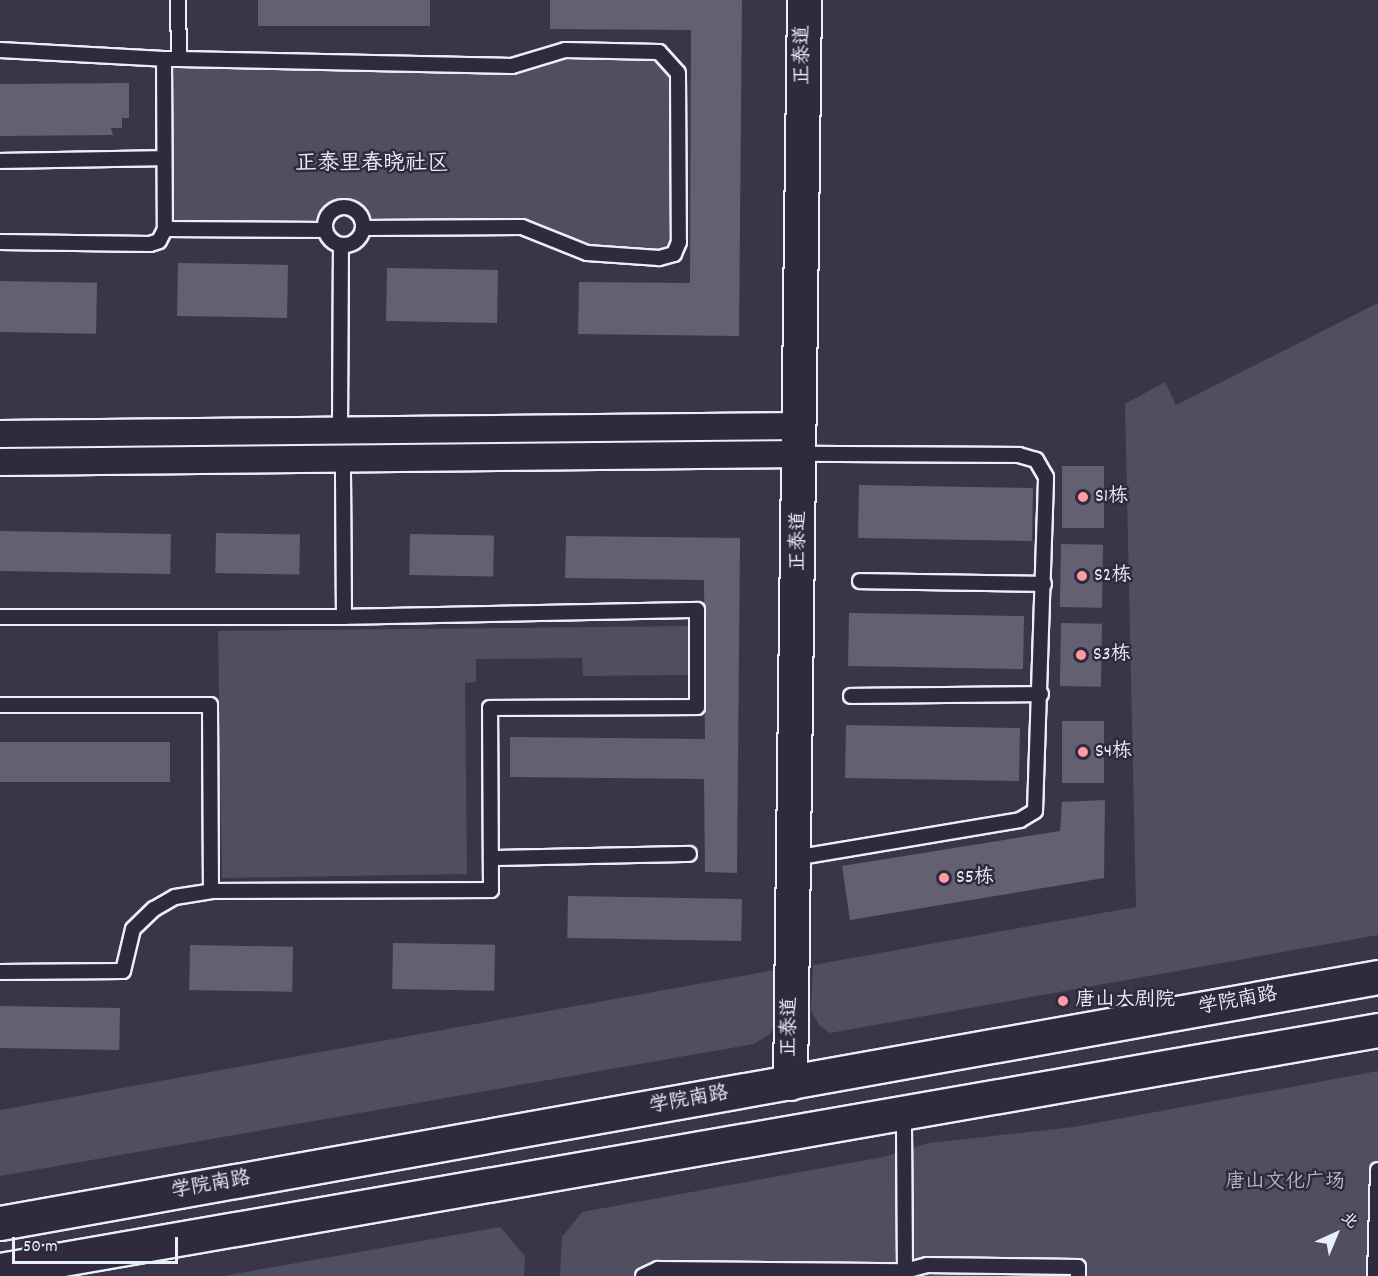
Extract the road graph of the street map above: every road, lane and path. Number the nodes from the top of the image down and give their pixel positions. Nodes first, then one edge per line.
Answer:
1 (178, 0) edge
2 (804, 0) edge
3 (0, 50) edge
4 (172, 59) junction
5 (164, 158) junction
6 (0, 161) edge
7 (364, 228) junction
8 (165, 229) junction
9 (325, 230) junction
10 (0, 242) edge
11 (340, 245) junction
12 (340, 430) junction
13 (0, 434) edge
14 (801, 440) junction
15 (343, 459) junction
16 (0, 462) edge
17 (860, 580) dead end
18 (1044, 584) junction
19 (0, 617) edge
20 (344, 617) junction
21 (1041, 694) junction
22 (851, 696) dead end
23 (0, 705) edge
24 (689, 854) dead end
25 (491, 858) junction
26 (794, 858) junction
27 (211, 891) junction
28 (0, 972) edge
29 (1378, 977) edge
30 (1378, 1030) edge
31 (790, 1083) junction
32 (904, 1111) junction
33 (1378, 1170) edge
34 (0, 1223) edge
35 (0, 1270) edge
36 (905, 1271) junction
37 (762, 1273) edge
38 (643, 1276) edge
39 (1078, 1276) edge
40 (1375, 1276) edge

1 - 4 lane
2 - 14 main road, 正泰道
3 - 4 lane
4 - 5 lane
4 - 7 lane
5 - 6 lane
5 - 8 lane
7 - 9 lane
7 - 11 lane
8 - 9 lane
8 - 10 lane
9 - 11 lane
11 - 12 lane
12 - 13 street
12 - 14 street
14 - 15 street
14 - 18 lane
14 - 26 main road, 正泰道
15 - 16 street
15 - 20 lane
17 - 18 lane
18 - 21 lane
19 - 20 lane
20 - 25 lane
21 - 22 lane
21 - 26 lane
23 - 27 lane
24 - 25 lane
25 - 27 lane
26 - 31 main road, 正泰道
27 - 28 lane
29 - 31 main road, 学院南路
30 - 32 main road
31 - 34 main road, 学院南路
32 - 35 main road
32 - 36 lane
33 - 40 lane
36 - 37 lane
36 - 39 lane
37 - 38 lane

